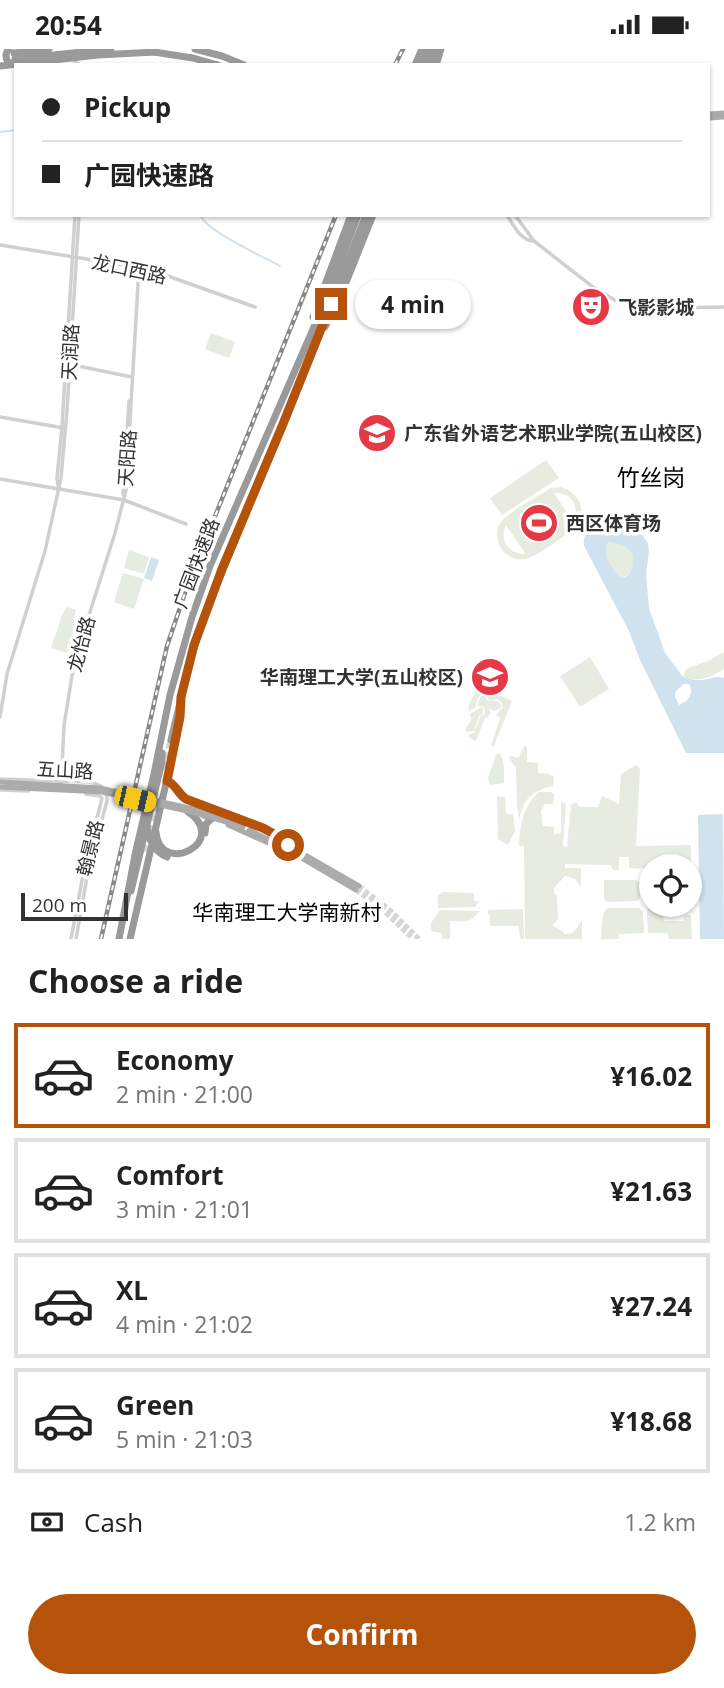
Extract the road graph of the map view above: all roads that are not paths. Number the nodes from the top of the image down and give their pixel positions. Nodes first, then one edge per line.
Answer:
1 (50, 49) edge
2 (111, 49) edge
3 (129, 49) edge
4 (195, 49) edge
5 (156, 52) junction
6 (98, 55) junction
7 (13, 56) edge
8 (67, 58) junction
9 (91, 62) dead end
10 (78, 63) edge
11 (211, 63) edge
12 (238, 63) edge
13 (0, 66) edge
14 (77, 217) edge
15 (350, 217) edge
16 (357, 217) edge
17 (365, 217) edge
18 (372, 217) edge
19 (508, 217) edge
20 (516, 217) edge
21 (534, 241) junction
22 (0, 245) edge
23 (74, 258) junction
24 (344, 260) junction
25 (139, 267) junction
26 (255, 307) dead end
27 (724, 307) edge
28 (310, 344) junction
29 (68, 364) junction
30 (132, 377) junction
31 (0, 417) edge
32 (64, 428) junction
33 (0, 479) edge
34 (58, 489) junction
35 (124, 500) junction
36 (186, 524) dead end
37 (181, 697) junction
38 (0, 717) edge
39 (171, 740) tunnel mouth
40 (161, 742) junction
41 (62, 781) junction
42 (167, 781) junction
43 (0, 784) edge
44 (156, 787) junction
45 (61, 792) junction
46 (205, 806) junction
47 (187, 811) junction
48 (210, 820) junction
49 (147, 824) junction
50 (243, 825) junction
51 (156, 828) junction
52 (152, 844) junction
53 (286, 846) junction
54 (145, 852) tunnel mouth
55 (167, 857) junction
56 (144, 879) junction
57 (357, 888) tunnel mouth
58 (121, 925) junction
59 (74, 939) edge
60 (119, 939) edge
61 (129, 939) edge

1 - 7 highway
2 - 7 highway
3 - 5 highway
4 - 12 highway
5 - 6 highway
5 - 11 highway
6 - 8 highway
6 - 9 street
7 - 8 highway
7 - 13 highway
8 - 10 street
14 - 23 street, 天润路
15 - 28 highway
16 - 24 highway, 广园快速路
17 - 24 highway, 广园快速路
18 - 28 highway
19 - 21 street
20 - 21 street
21 - 27 street
22 - 23 street, 龙口西路
23 - 25 street, 龙口西路
23 - 29 street, 天润路
24 - 28 highway, 广园快速路
25 - 26 street, 龙口西路
25 - 30 street, 天阳路
28 - 37 highway, 广园快速路
28 - 40 highway, 广园快速路
29 - 30 street
29 - 32 street, 天润路
30 - 35 street, 天阳路
31 - 32 street
32 - 34 street, 天润路
33 - 34 street
34 - 35 street
34 - 38 street, 天润路
35 - 36 street
35 - 41 street, 龙怡路
37 - 39 highway, 广园快速路
37 - 42 highway
40 - 44 highway
40 - 58 highway, 广园快速路
41 - 43 street
41 - 45 street, 龙怡路
41 - 59 street, 翰景路
42 - 44 highway
42 - 46 highway
42 - 51 highway
43 - 45 street
43 - 47 main road, 五山路, bridge
43 - 50 main road, 五山路, bridge
44 - 49 highway
45 - 59 street, 翰景路
46 - 48 main road
46 - 53 main road
47 - 50 main road, 五山路, bridge
47 - 51 highway
48 - 53 main road
48 - 55 highway
49 - 52 highway
49 - 58 highway
50 - 53 main road, 五山路
51 - 52 highway
52 - 55 highway
52 - 56 highway
53 - 57 main road, 五山路
54 - 61 highway
55 - 56 highway
56 - 61 highway
58 - 60 highway, 广园快速路

